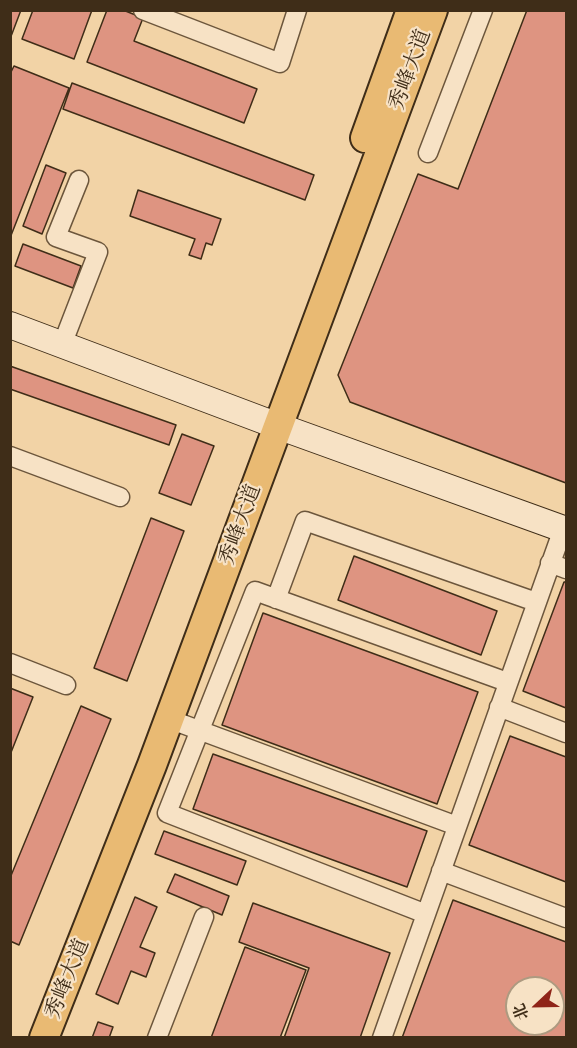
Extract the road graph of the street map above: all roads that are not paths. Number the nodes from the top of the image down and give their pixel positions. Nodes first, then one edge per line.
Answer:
1 (297, 10) edge
2 (411, 10) edge
3 (433, 10) edge
4 (483, 10) edge
5 (152, 12) edge
6 (428, 153) dead end
7 (79, 180) dead end
8 (10, 325) edge
9 (62, 345) junction
10 (270, 423) junction
11 (10, 456) edge
12 (120, 497) dead end
13 (565, 530) edge
14 (558, 566) edge
15 (276, 599) junction
16 (536, 602) junction
17 (10, 663) edge
18 (507, 682) junction
19 (66, 685) dead end
20 (499, 707) junction
21 (169, 719) junction
22 (201, 730) junction
23 (567, 733) edge
24 (457, 826) junction
25 (441, 871) junction
26 (426, 914) junction
27 (204, 917) dead end
28 (567, 918) edge
29 (26, 1038) edge
30 (45, 1038) edge
31 (157, 1038) edge
32 (382, 1038) edge

1 - 5 street
2 - 10 main road, 秀峰大道
3 - 10 main road, 秀峰大道
4 - 6 street
7 - 9 street
8 - 9 street
9 - 10 street
10 - 13 street
10 - 21 main road, 秀峰大道
10 - 29 main road, 秀峰大道
11 - 12 street
13 - 14 street
14 - 16 street
15 - 16 street
15 - 18 street
15 - 22 street
16 - 18 street
17 - 19 street
18 - 20 street
20 - 23 street
20 - 24 street
21 - 22 street
21 - 30 main road, 秀峰大道
22 - 24 street
22 - 26 street
24 - 25 street
25 - 26 street
25 - 28 street
26 - 32 street
27 - 31 street

